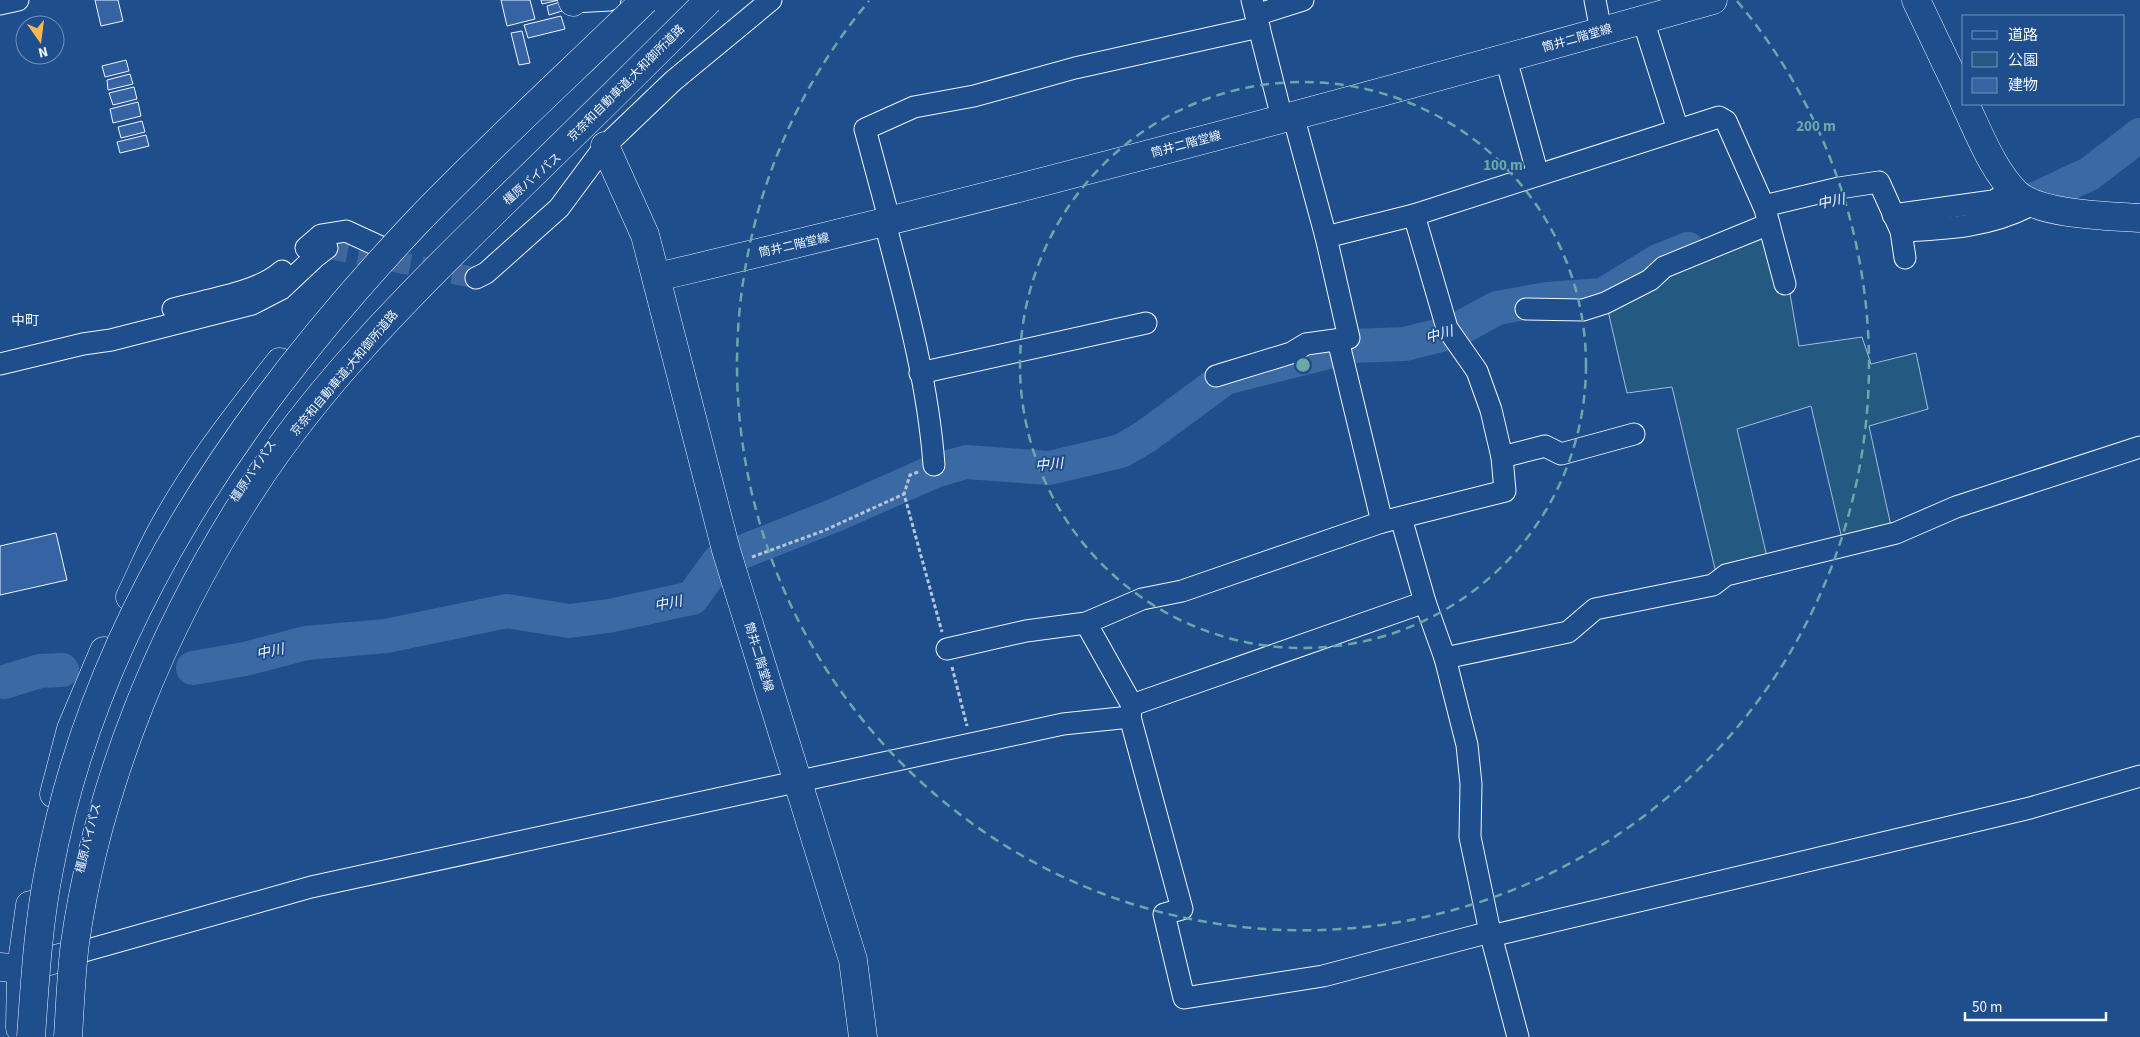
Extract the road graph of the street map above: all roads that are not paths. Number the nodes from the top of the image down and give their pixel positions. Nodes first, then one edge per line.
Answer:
1 (18, 0) edge
2 (610, 0) edge
3 (645, 0) edge
4 (651, 0) edge
5 (710, 0) edge
6 (723, 0) edge
7 (771, 0) edge
8 (1302, 0) edge
9 (1595, 0) edge
10 (1713, 0) edge
11 (1916, 0) edge
12 (573, 1) edge
13 (0, 4) edge
14 (1256, 14) edge
15 (1643, 20) junction
16 (1601, 32) junction
17 (1506, 58) junction
18 (1962, 98) edge
19 (1966, 105) edge
20 (1287, 117) junction
21 (1678, 130) junction
22 (605, 146) junction
23 (1538, 176) junction
24 (2024, 198) junction
25 (1766, 213) junction
26 (1414, 215) junction
27 (2140, 218) edge
28 (887, 223) junction
29 (1897, 223) junction
30 (1326, 237) junction
31 (327, 248) dead end
32 (382, 248) junction
33 (1905, 258) dead end
34 (657, 277) junction
35 (476, 278) dead end
36 (1785, 284) dead end
37 (1526, 310) dead end
38 (1146, 323) dead end
39 (111, 340) junction
40 (1340, 348) junction
41 (0, 364) edge
42 (920, 373) junction
43 (1216, 376) dead end
44 (1634, 434) dead end
45 (2140, 447) edge
46 (1502, 457) junction
47 (934, 465) dead end
48 (1392, 520) junction
49 (1425, 602) junction
50 (1086, 623) junction
51 (947, 649) road end
52 (1445, 658) junction
53 (1131, 711) junction
54 (2140, 776) edge
55 (797, 780) junction
56 (1490, 934) junction
57 (64, 957) junction
58 (11, 968) edge
59 (20, 1037) edge
60 (31, 1037) edge
61 (58, 1037) edge
62 (68, 1037) edge
63 (863, 1037) edge
64 (1518, 1037) edge

1 - 13 street
2 - 12 street
3 - 60 main road, bridge
4 - 32 main road
5 - 62 main road, 京奈和自動車道;大和御所道路, bridge
6 - 57 main road, 橿原バイパス
7 - 22 street
8 - 14 street
9 - 16 street
10 - 15 main road, 筒井二階堂線
11 - 18 main road
14 - 20 street
14 - 28 street
15 - 16 main road, 筒井二階堂線
15 - 21 street
16 - 17 main road, 筒井二階堂線
17 - 20 main road, 筒井二階堂線
17 - 23 street
19 - 24 main road
20 - 28 main road, 筒井二階堂線
20 - 30 street
21 - 23 street
21 - 25 street
22 - 34 main road, 筒井二階堂線
22 - 35 street
23 - 26 street
24 - 27 main road
24 - 29 street
25 - 29 street
25 - 36 street
25 - 37 street
26 - 30 street
26 - 46 street
28 - 34 main road, 筒井二階堂線
28 - 42 street
29 - 33 street
30 - 40 street
31 - 39 street
32 - 39 street
32 - 58 main road
34 - 55 main road, 筒井二階堂線
38 - 42 street
39 - 41 street
40 - 43 street
40 - 48 street
42 - 47 street
44 - 46 street
45 - 52 street
46 - 48 street
48 - 49 street
48 - 50 street
49 - 52 street
49 - 53 street
50 - 51 street
50 - 53 street
52 - 56 street
53 - 55 street
53 - 56 street
54 - 56 street
55 - 57 street
55 - 63 main road, 筒井二階堂線
56 - 64 street
57 - 58 main road
57 - 61 main road, 橿原バイパス
58 - 59 main road

